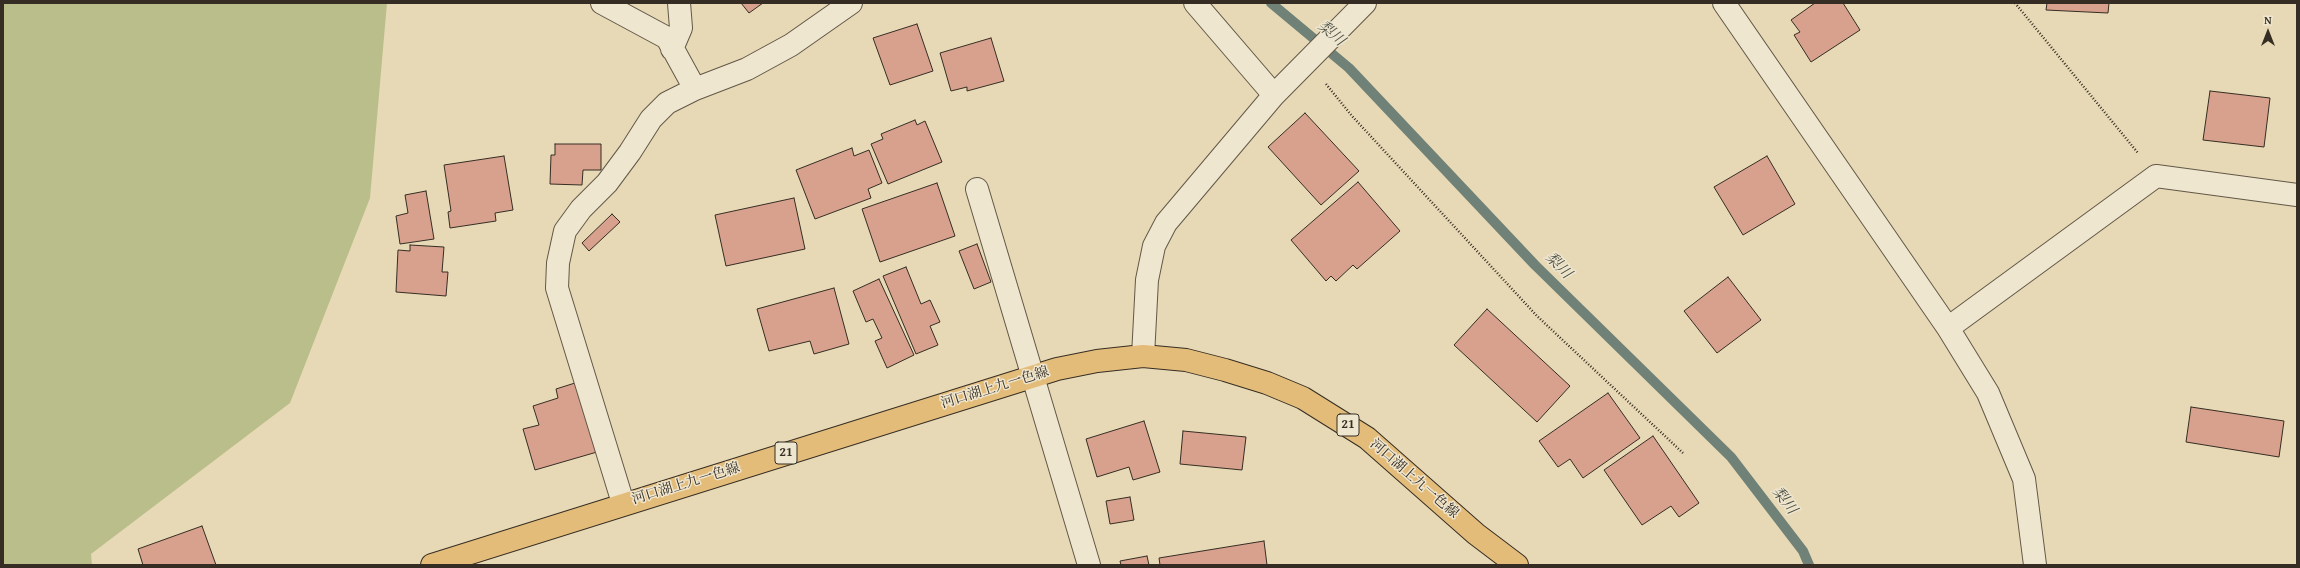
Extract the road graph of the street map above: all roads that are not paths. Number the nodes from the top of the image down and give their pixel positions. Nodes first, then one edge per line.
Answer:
1 (602, 3) edge
2 (679, 3) edge
3 (851, 3) edge
4 (1195, 3) edge
5 (1724, 3) edge
6 (1358, 11) edge
7 (672, 49) junction
8 (695, 89) junction
9 (1274, 95) junction
10 (977, 189) dead end
11 (2297, 195) edge
12 (1948, 328) junction
13 (1142, 356) junction
14 (1032, 376) junction
15 (623, 504) junction
16 (432, 565) edge
17 (1089, 565) edge
18 (1517, 565) edge
19 (2035, 565) edge

1 - 7 street
2 - 7 street
3 - 8 street
4 - 9 street
5 - 12 street
6 - 9 street
7 - 8 street
8 - 15 street
9 - 13 street
10 - 14 street
11 - 12 street
12 - 19 street
13 - 14 main road, 河口湖上九一色線 / 21
13 - 18 main road, 河口湖上九一色線 / 21
14 - 15 main road, 河口湖上九一色線 / 21
14 - 17 street
15 - 16 main road, 河口湖上九一色線 / 21

